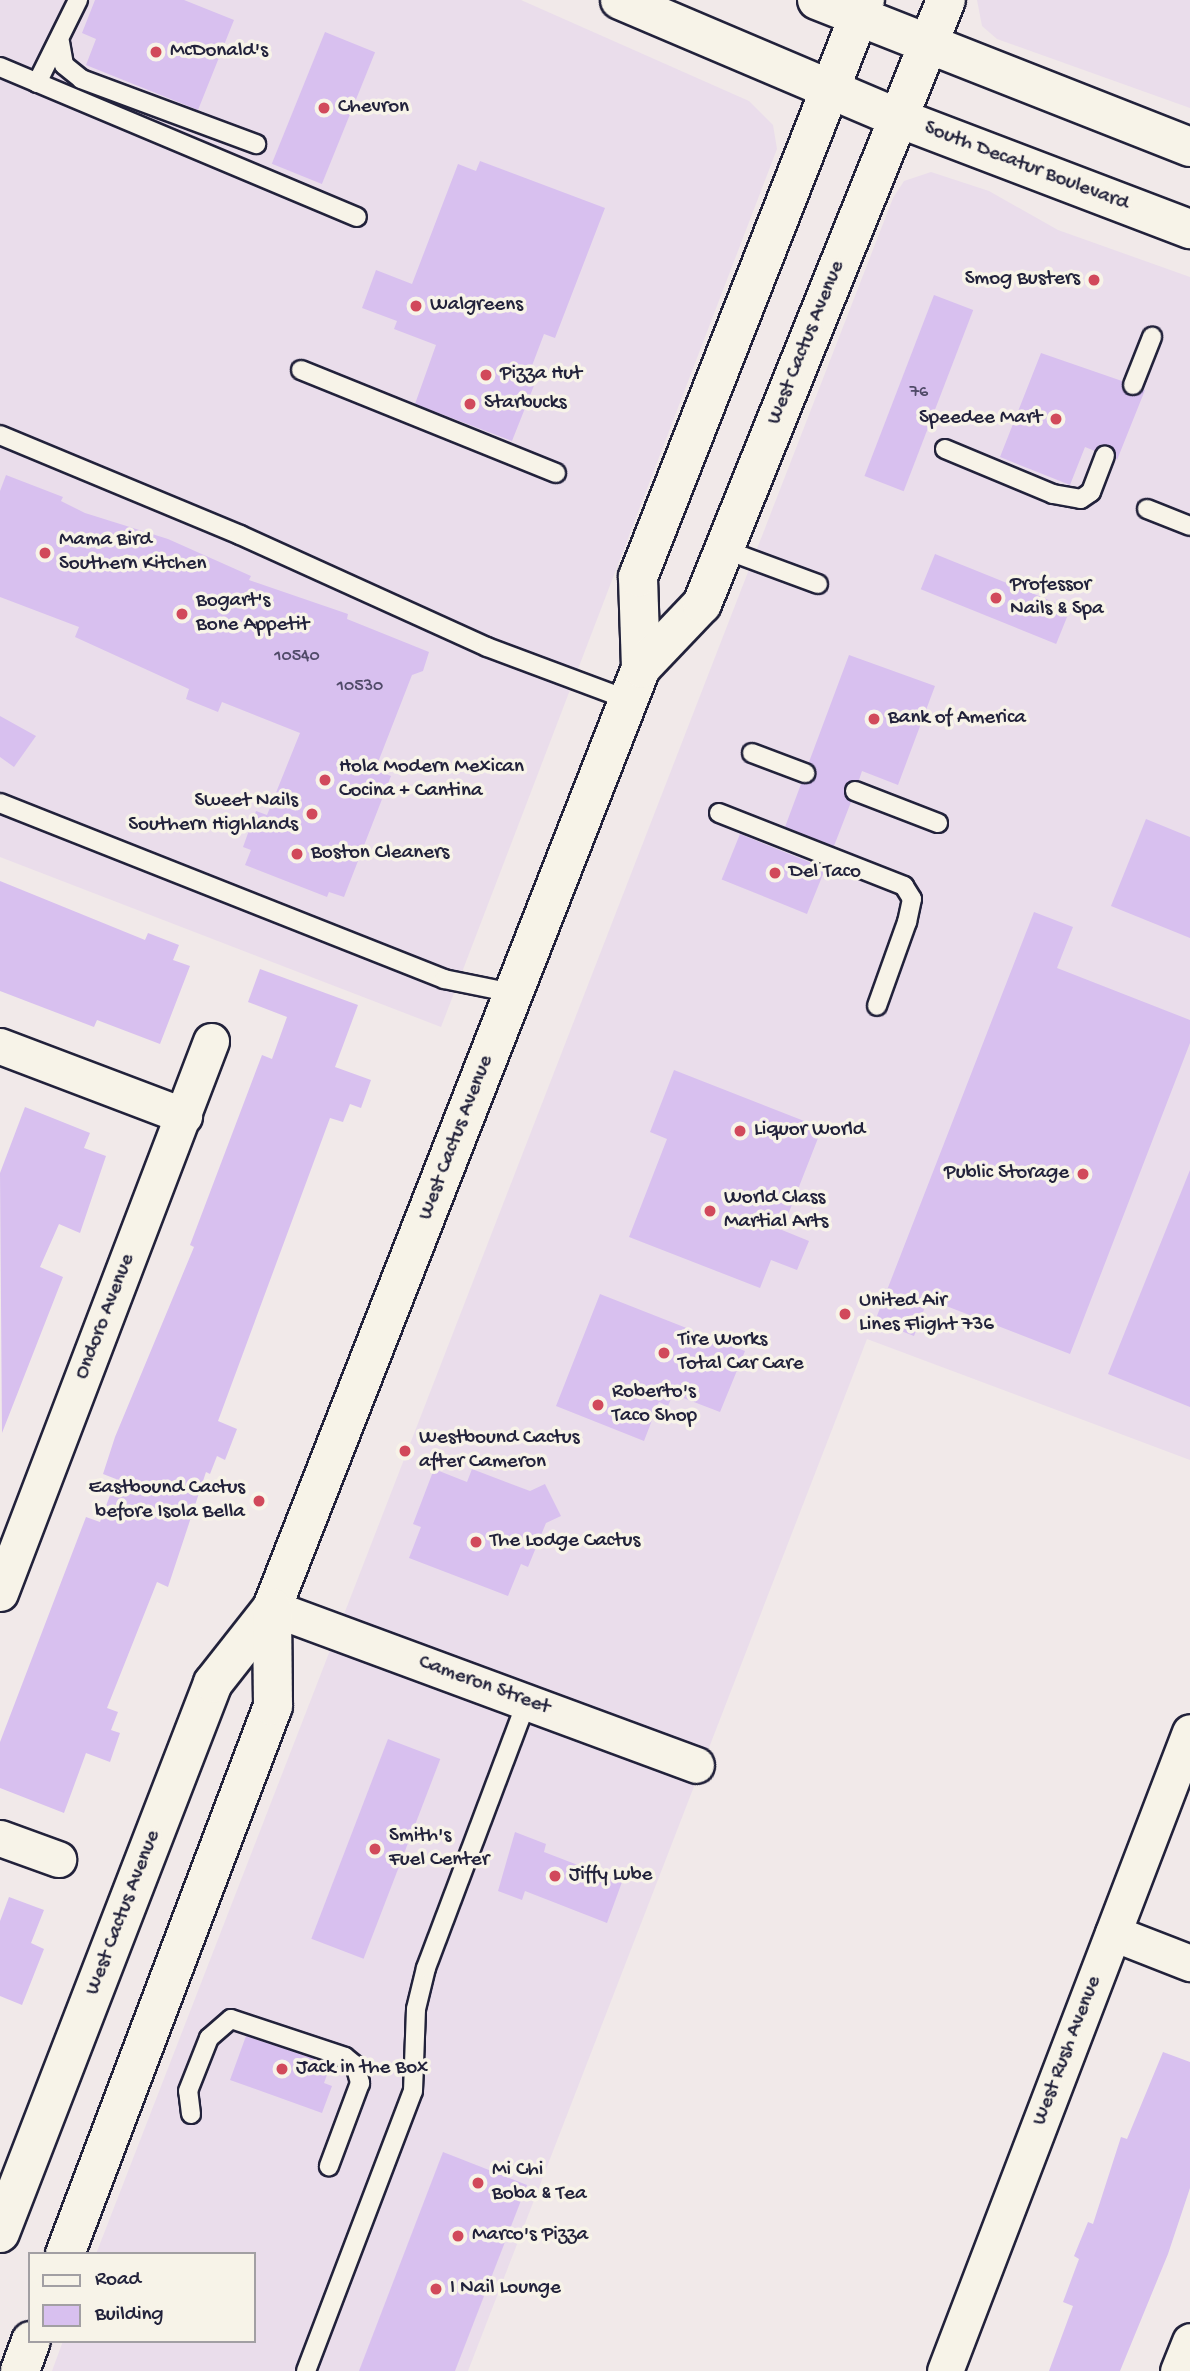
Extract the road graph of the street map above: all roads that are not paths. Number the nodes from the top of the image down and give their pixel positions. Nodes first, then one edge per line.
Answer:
1 (78, 0) edge
2 (620, 0) edge
3 (817, 0) edge
4 (946, 0) edge
5 (872, 16) edge
6 (60, 42) junction
7 (927, 46) junction
8 (0, 67) edge
9 (37, 83) junction
10 (862, 103) junction
11 (256, 144) dead end
12 (1190, 146) edge
13 (357, 217) dead end
14 (1190, 229) edge
15 (1152, 337) dead end
16 (301, 370) dead end
17 (1133, 385) dead end
18 (0, 436) edge
19 (945, 449) dead end
20 (1105, 456) dead end
21 (556, 473) dead end
22 (1147, 509) dead end
23 (1190, 526) edge
24 (726, 550) junction
25 (818, 584) dead end
26 (635, 684) junction
27 (752, 753) dead end
28 (805, 773) dead end
29 (855, 791) dead end
30 (0, 803) edge
31 (719, 813) dead end
32 (937, 823) dead end
33 (513, 993) junction
34 (877, 1006) dead end
35 (211, 1041) dead end
36 (0, 1046) edge
37 (184, 1116) junction
38 (0, 1593) edge
39 (272, 1608) junction
40 (527, 1701) junction
41 (1190, 1732) edge
42 (696, 1765) dead end
43 (0, 1838) edge
44 (58, 1859) dead end
45 (1113, 1933) junction
46 (1190, 1963) edge
47 (191, 2114) dead end
48 (329, 2166) dead end
49 (0, 2233) edge
50 (66, 2252) edge
51 (1190, 2341) edge
52 (30, 2343) edge
53 (20, 2371) edge
54 (306, 2371) edge
55 (945, 2371) edge
56 (1178, 2371) edge

1 - 6 lane
2 - 10 main road, South Decatur Boulevard
3 - 5 main road
4 - 7 main road, West Cactus Avenue
5 - 7 main road
5 - 10 main road, West Cactus Avenue
6 - 9 lane
6 - 11 lane
7 - 10 main road, West Cactus Avenue
7 - 12 main road
8 - 9 lane
9 - 13 lane
10 - 14 main road, South Decatur Boulevard
10 - 24 main road, West Cactus Avenue
10 - 26 main road, West Cactus Avenue
15 - 17 lane
16 - 21 lane
18 - 26 lane
19 - 20 lane
22 - 23 lane
24 - 25 lane
24 - 26 main road, West Cactus Avenue
26 - 33 main road, West Cactus Avenue
27 - 28 lane
29 - 32 lane
30 - 33 lane
31 - 34 lane
33 - 39 main road, West Cactus Avenue
35 - 37 street, Ondoro Avenue
36 - 37 street
37 - 38 street, Ondoro Avenue
39 - 40 street, Cameron Street
39 - 49 main road, West Cactus Avenue
39 - 50 main road, West Cactus Avenue
40 - 42 street, Cameron Street
40 - 54 lane
41 - 45 street, West Rush Avenue
43 - 44 street
45 - 46 street
45 - 55 street, West Rush Avenue
47 - 48 lane
51 - 56 street
52 - 53 main road

